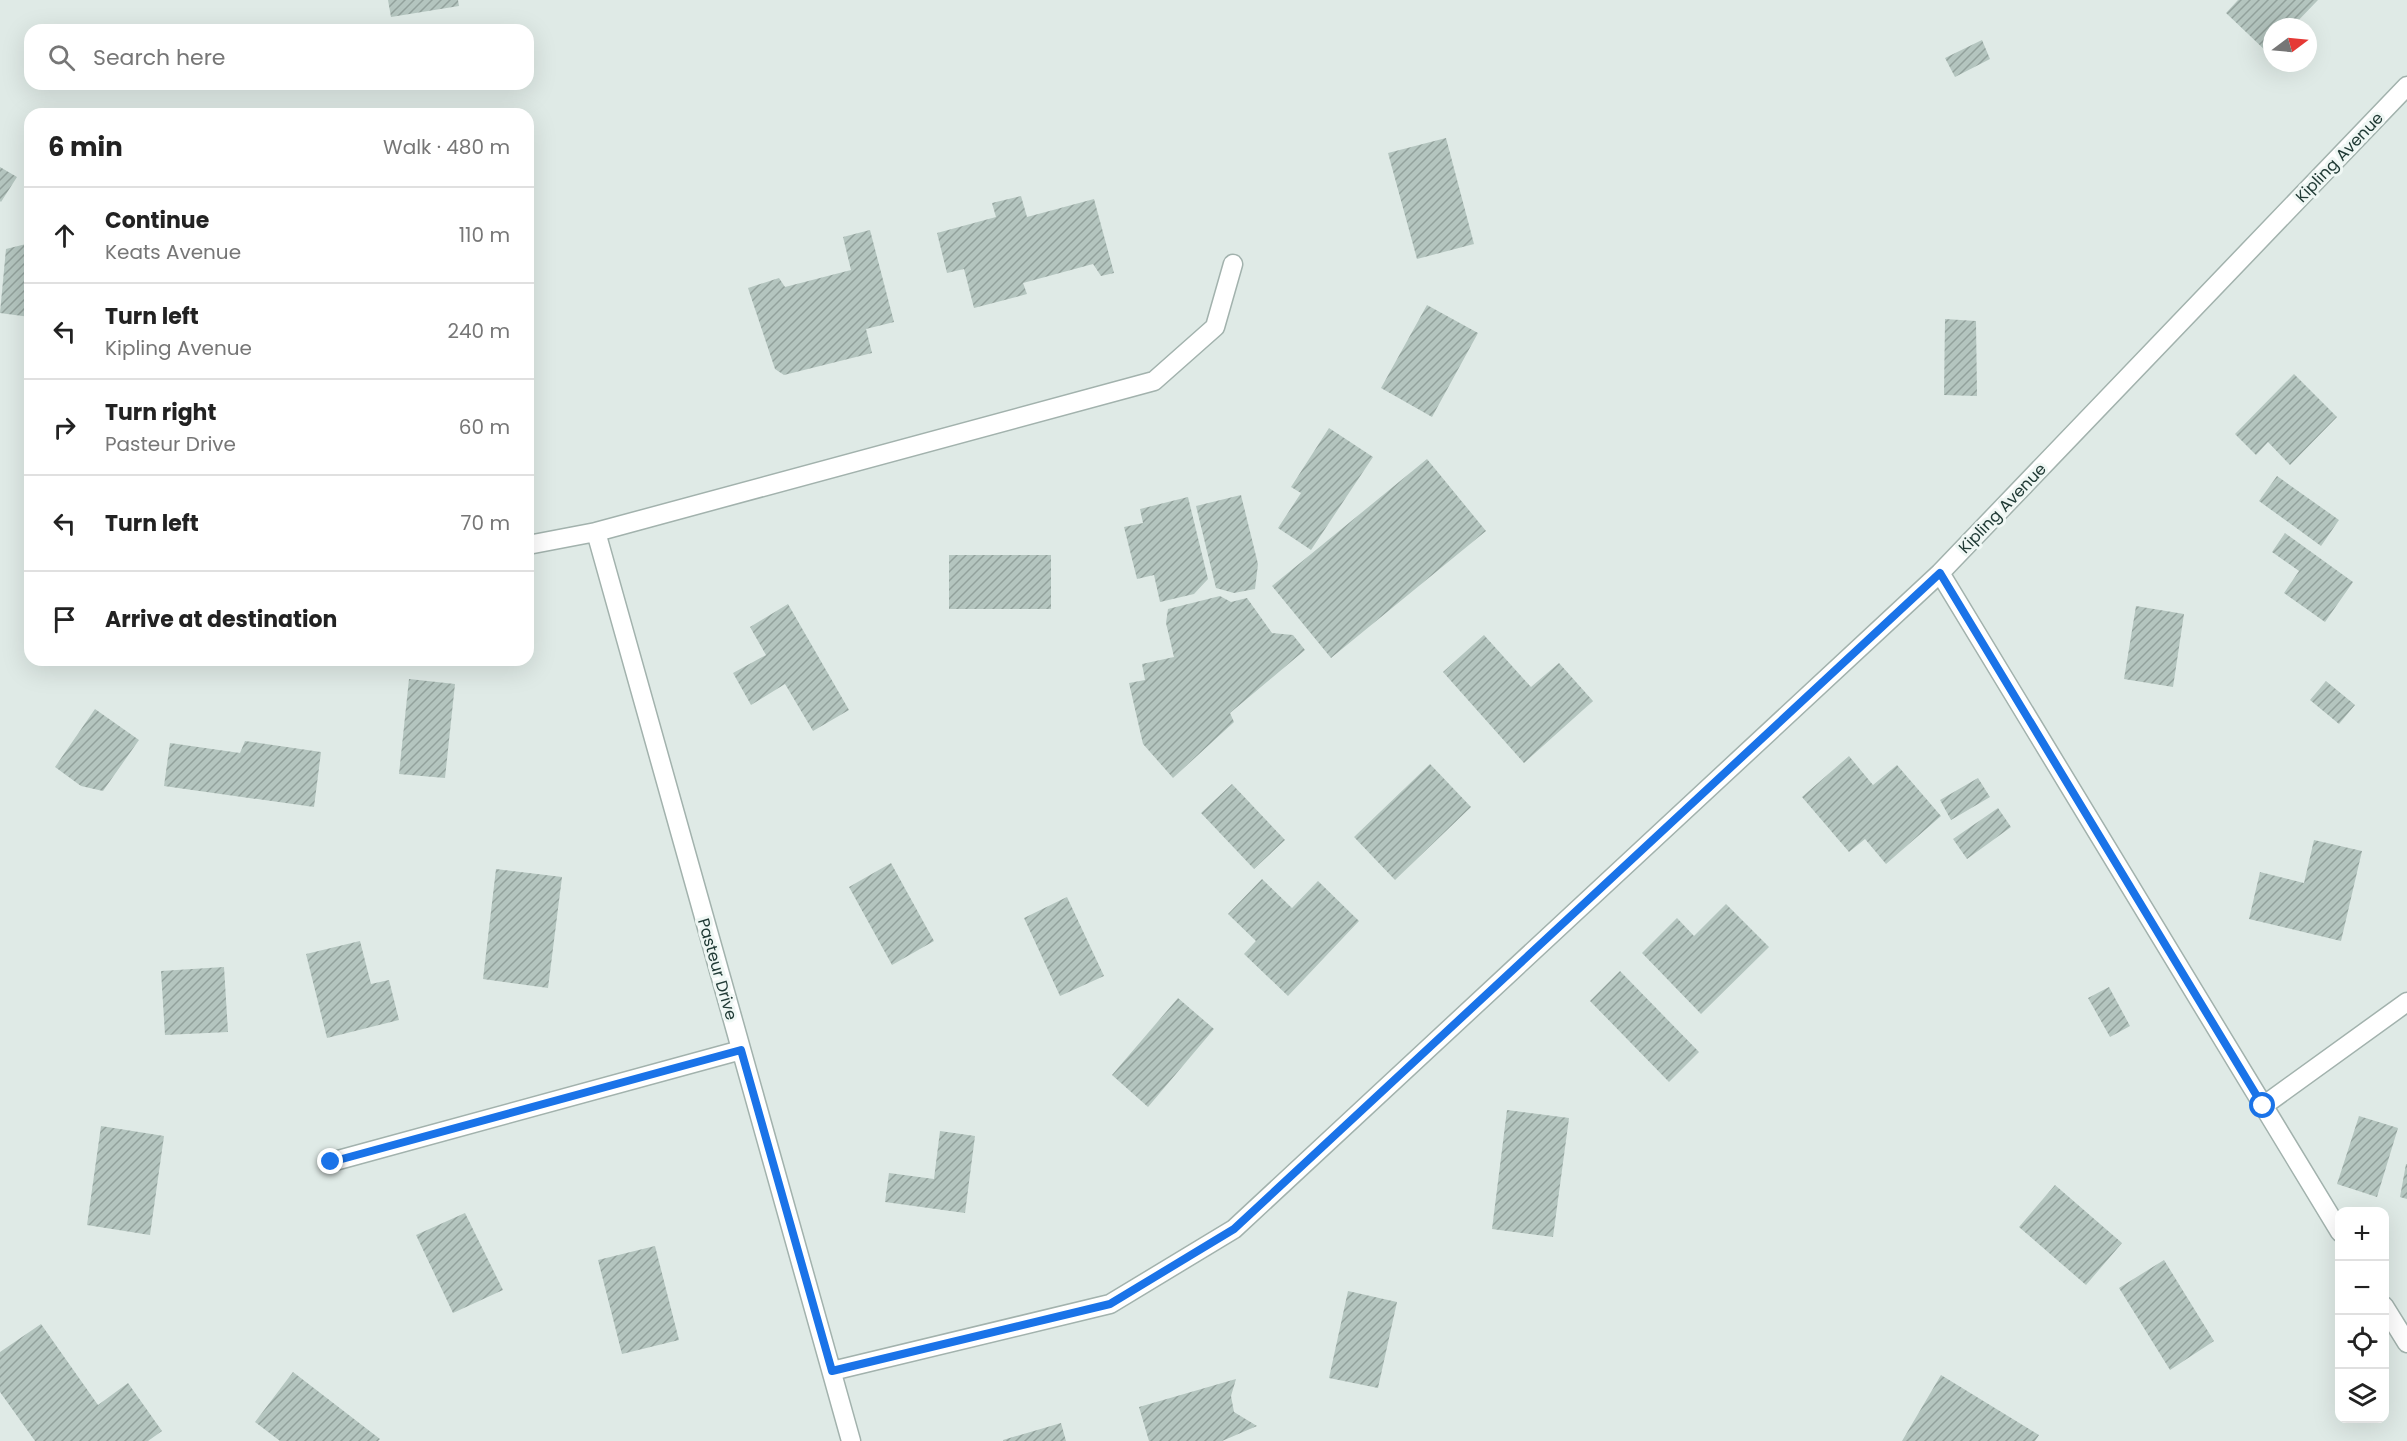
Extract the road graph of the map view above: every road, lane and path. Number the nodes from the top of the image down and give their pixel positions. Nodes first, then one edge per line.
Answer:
1 (2407, 86) edge
2 (1233, 264) dead end
3 (596, 532) junction
4 (534, 544) edge
5 (1940, 573) junction
6 (2407, 1002) edge
7 (741, 1050) junction
8 (2263, 1106) junction
9 (331, 1162) dead end
10 (2335, 1224) edge
11 (2389, 1313) edge
12 (2407, 1343) edge
13 (832, 1371) junction
14 (851, 1441) edge

1 - 5 street, Kipling Avenue
2 - 3 street
3 - 4 street
3 - 7 street, Pasteur Drive
5 - 8 street
5 - 13 street, Kipling Avenue
6 - 8 street
7 - 9 street
7 - 13 street, Pasteur Drive
8 - 10 street
11 - 12 street
13 - 14 street, Pasteur Drive

